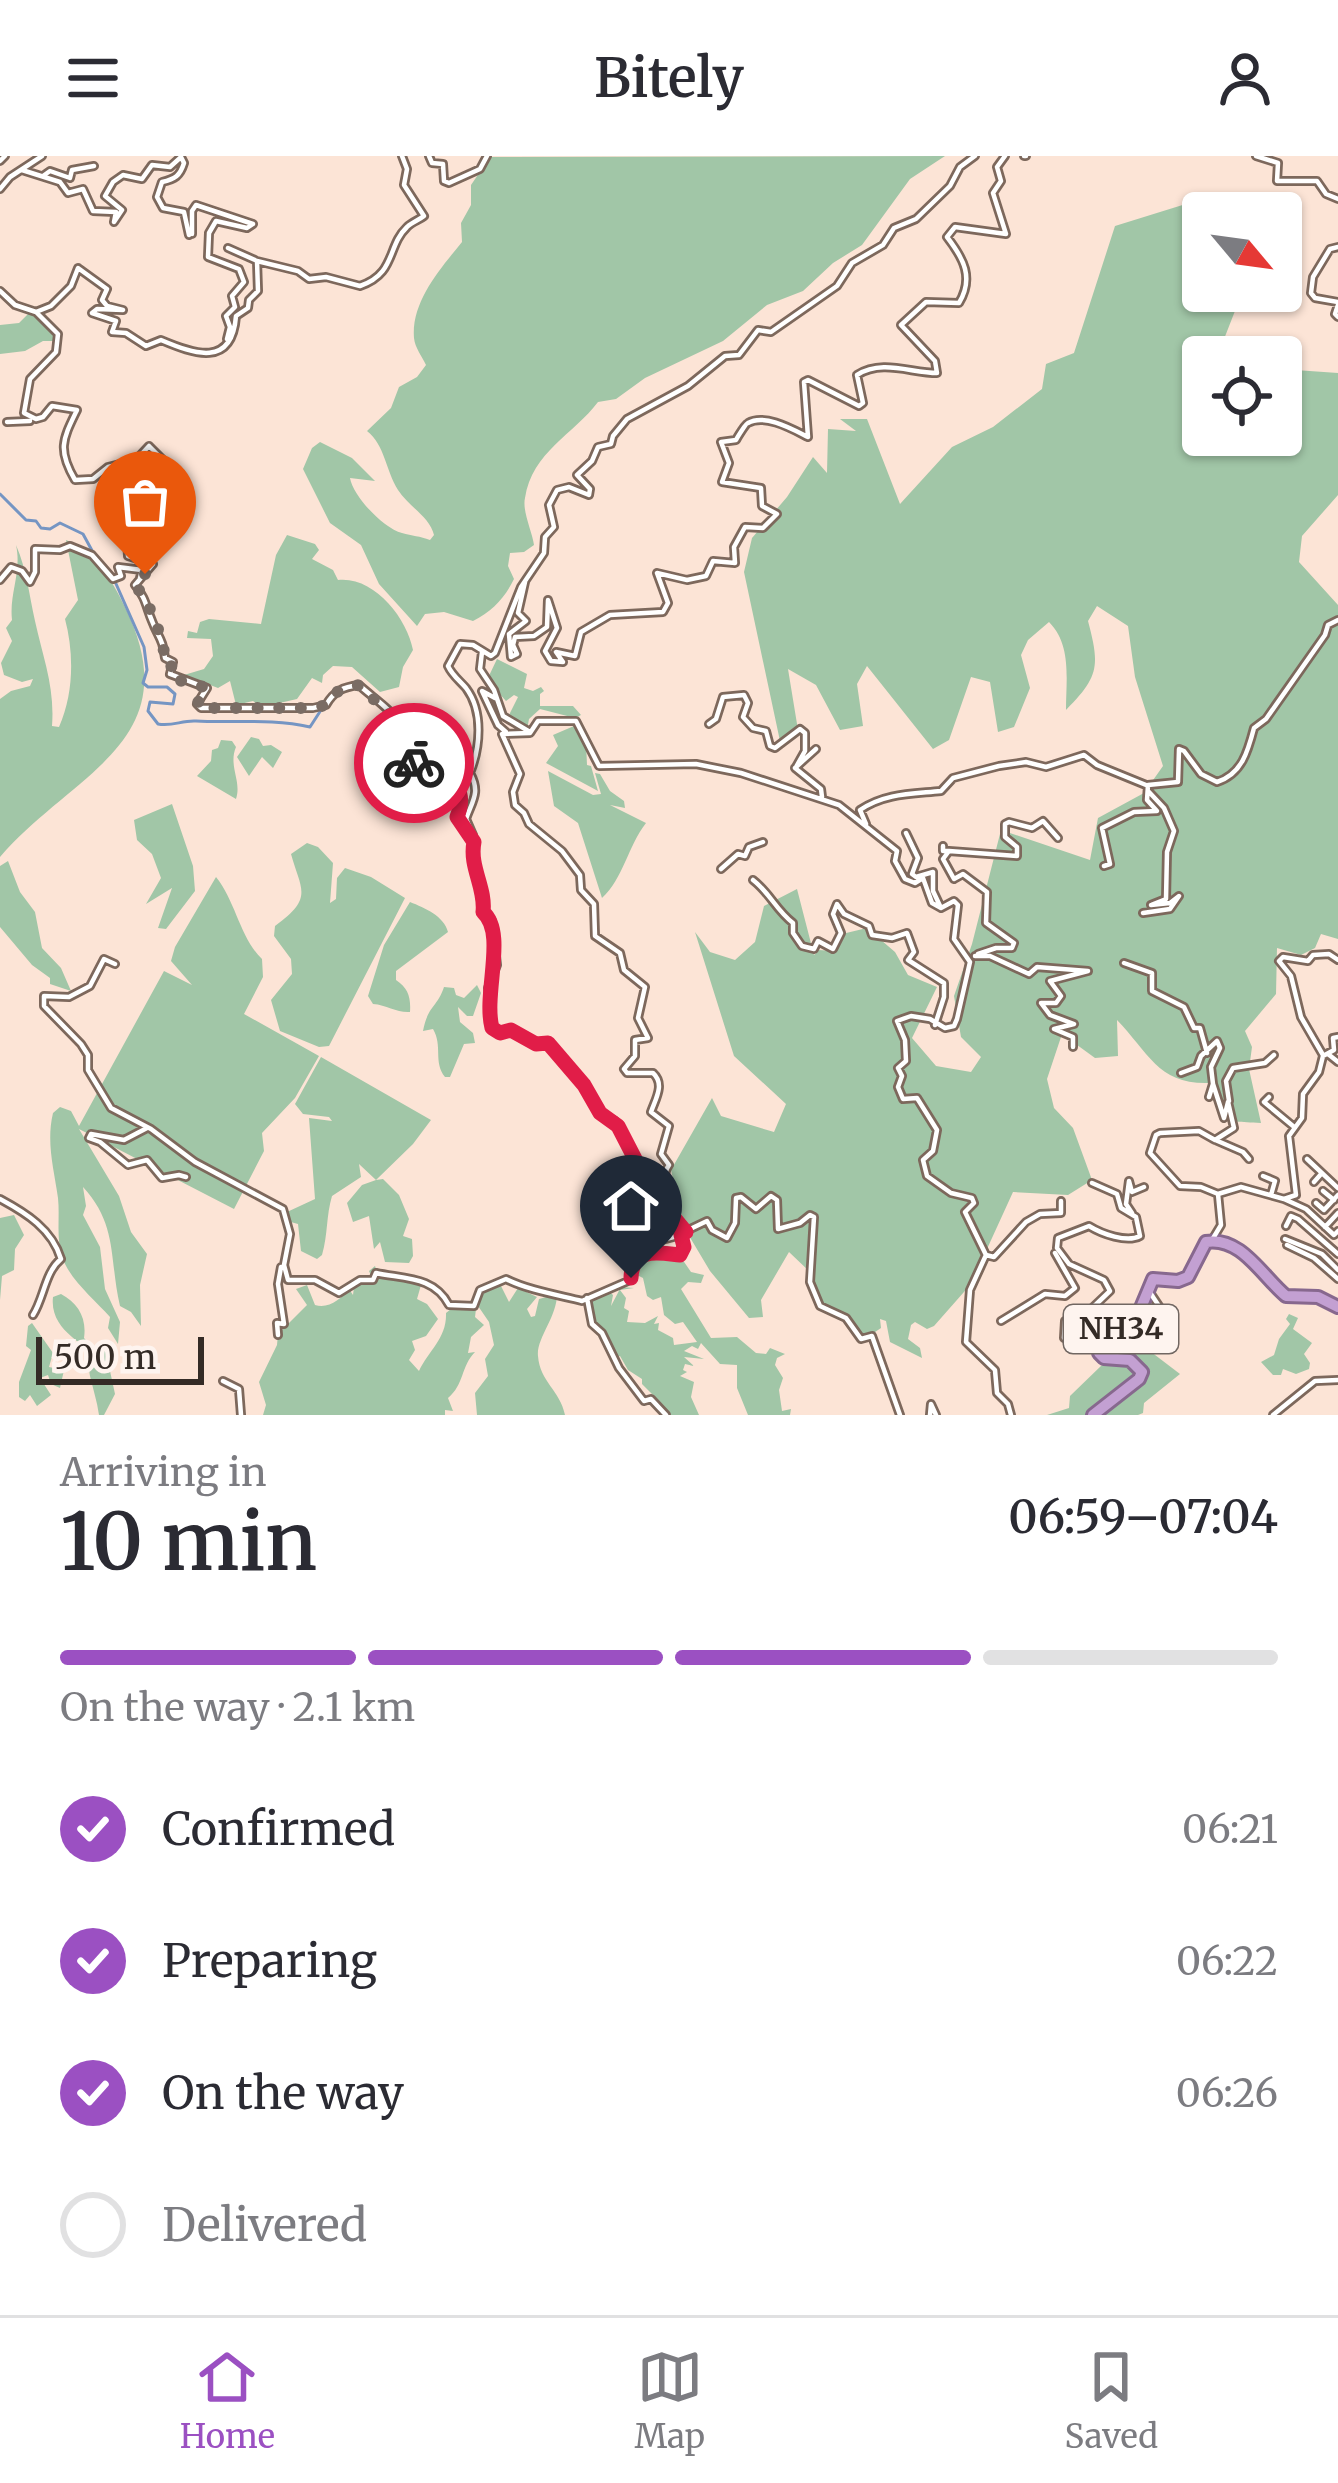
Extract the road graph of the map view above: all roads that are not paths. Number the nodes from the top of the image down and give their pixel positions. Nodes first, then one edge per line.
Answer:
1 (42, 156) edge
2 (402, 156) edge
3 (429, 156) edge
4 (487, 156) edge
5 (975, 156) edge
6 (1005, 156) edge
7 (1256, 156) edge
8 (94, 166) dead end
9 (22, 170) junction
10 (43, 176) junction
11 (0, 189) edge
12 (1338, 199) edge
13 (1338, 247) edge
14 (228, 248) dead end
15 (257, 261) junction
16 (0, 291) edge
17 (1338, 303) edge
18 (36, 312) junction
19 (1338, 317) edge
20 (221, 347) junction
21 (44, 417) junction
22 (7, 422) dead end
23 (136, 460) junction
24 (166, 511) dead end
25 (153, 516) junction
26 (148, 526) dead end
27 (140, 578) junction
28 (0, 580) edge
29 (525, 583) junction
30 (1338, 620) edge
31 (473, 644) junction
32 (495, 698) junction
33 (709, 724) dead end
34 (506, 732) junction
35 (530, 733) junction
36 (816, 749) dead end
37 (795, 767) junction
38 (785, 773) dead end
39 (1148, 788) junction
40 (821, 800) junction
41 (866, 824) junction
42 (906, 833) dead end
43 (1058, 838) dead end
44 (474, 842) junction
45 (763, 842) dead end
46 (1104, 866) dead end
47 (721, 868) dead end
48 (753, 880) dead end
49 (941, 908) junction
50 (1143, 913) dead end
51 (972, 959) junction
52 (1338, 960) edge
53 (1124, 963) dead end
54 (116, 964) dead end
55 (935, 1025) junction
56 (1338, 1037) edge
57 (1073, 1047) dead end
58 (1336, 1049) edge
59 (1207, 1053) junction
60 (1274, 1055) dead end
61 (1326, 1055) junction
62 (1338, 1062) edge
63 (1181, 1072) dead end
64 (1213, 1084) junction
65 (1209, 1097) dead end
66 (1269, 1097) dead end
67 (1229, 1101) junction
68 (1293, 1126) junction
69 (147, 1128) junction
70 (1213, 1139) junction
71 (1249, 1159) dead end
72 (1307, 1159) dead end
73 (1322, 1173) junction
74 (1263, 1176) dead end
75 (186, 1178) dead end
76 (1092, 1183) dead end
77 (1314, 1183) dead end
78 (1144, 1187) dead end
79 (1336, 1189) edge
80 (1323, 1191) dead end
81 (1218, 1194) junction
82 (1271, 1195) junction
83 (1296, 1195) junction
84 (0, 1199) edge
85 (1284, 1199) junction
86 (1061, 1201) dead end
87 (1316, 1203) dead end
88 (1295, 1204) junction
89 (1338, 1213) edge
90 (1136, 1217) junction
91 (1302, 1221) junction
92 (674, 1222) junction
93 (1286, 1226) dead end
94 (1325, 1227) junction
95 (1296, 1231) dead end
96 (1338, 1231) edge
97 (683, 1233) junction
98 (1212, 1240) junction
99 (662, 1250) junction
100 (288, 1251) junction
101 (1337, 1251) edge
102 (1055, 1253) dead end
103 (986, 1255) junction
104 (1314, 1258) junction
105 (1308, 1265) dead end
106 (1338, 1270) edge
107 (1338, 1279) edge
108 (1146, 1291) junction
109 (586, 1298) junction
110 (1159, 1306) dead end
111 (1338, 1307) edge
112 (33, 1315) dead end
113 (1000, 1321) dead end
114 (278, 1335) dead end
115 (1100, 1340) junction
116 (1338, 1380) edge
117 (223, 1382) dead end
118 (1283, 1409) junction
119 (242, 1415) edge
120 (666, 1415) edge
121 (900, 1415) edge
122 (1011, 1415) edge
123 (1093, 1415) edge
124 (1273, 1415) edge
125 (1290, 1415) edge

1 - 9 street
2 - 15 street
3 - 4 street
5 - 29 street
6 - 29 street
7 - 12 street
8 - 10 street
9 - 10 street
9 - 11 street
10 - 20 street
13 - 17 street
14 - 15 street
15 - 20 street
16 - 18 street
17 - 19 street
18 - 20 street
18 - 21 street
21 - 22 street
21 - 23 street
23 - 25 street
23 - 27 street
24 - 25 street
25 - 26 street
27 - 28 street
27 - 44 street
29 - 31 street
30 - 39 street
31 - 32 street
31 - 44 street
32 - 34 street
32 - 35 street
33 - 37 street
34 - 35 street
34 - 92 street
35 - 40 street
36 - 37 street
37 - 38 street
37 - 40 street
39 - 41 street
39 - 46 street
39 - 50 street
40 - 41 street
41 - 49 street
42 - 49 street
43 - 51 street
44 - 92 street
45 - 47 street
48 - 55 street
49 - 51 street
51 - 55 street
51 - 57 street
52 - 61 street
53 - 59 street
54 - 69 street
55 - 103 street
56 - 58 street
58 - 61 street
59 - 63 street
59 - 64 street
60 - 67 street
61 - 62 street
61 - 68 street
64 - 65 street
64 - 67 street
66 - 68 street
67 - 70 street
68 - 83 street
69 - 75 street
69 - 100 street
70 - 71 street
70 - 81 street
72 - 73 street
73 - 77 street
73 - 79 street
74 - 82 street
76 - 90 street
78 - 90 street
79 - 80 street
79 - 87 street
81 - 82 street
81 - 98 street
82 - 85 street
83 - 85 street
83 - 88 street
84 - 112 street
85 - 88 street
86 - 103 street
88 - 94 street
89 - 94 street
90 - 115 street
91 - 93 street
91 - 95 street
91 - 101 street
92 - 97 street
94 - 96 street
97 - 99 street
97 - 99 street
97 - 121 street
98 - 108 highway, NH34
98 - 111 highway
99 - 109 street
100 - 109 street
100 - 114 street
102 - 113 street
103 - 122 street
104 - 105 street
104 - 106 street
104 - 107 street
108 - 110 street
108 - 115 highway, NH34
109 - 120 street
115 - 123 highway, NH34
116 - 118 street
117 - 119 street
118 - 124 street
118 - 125 street

